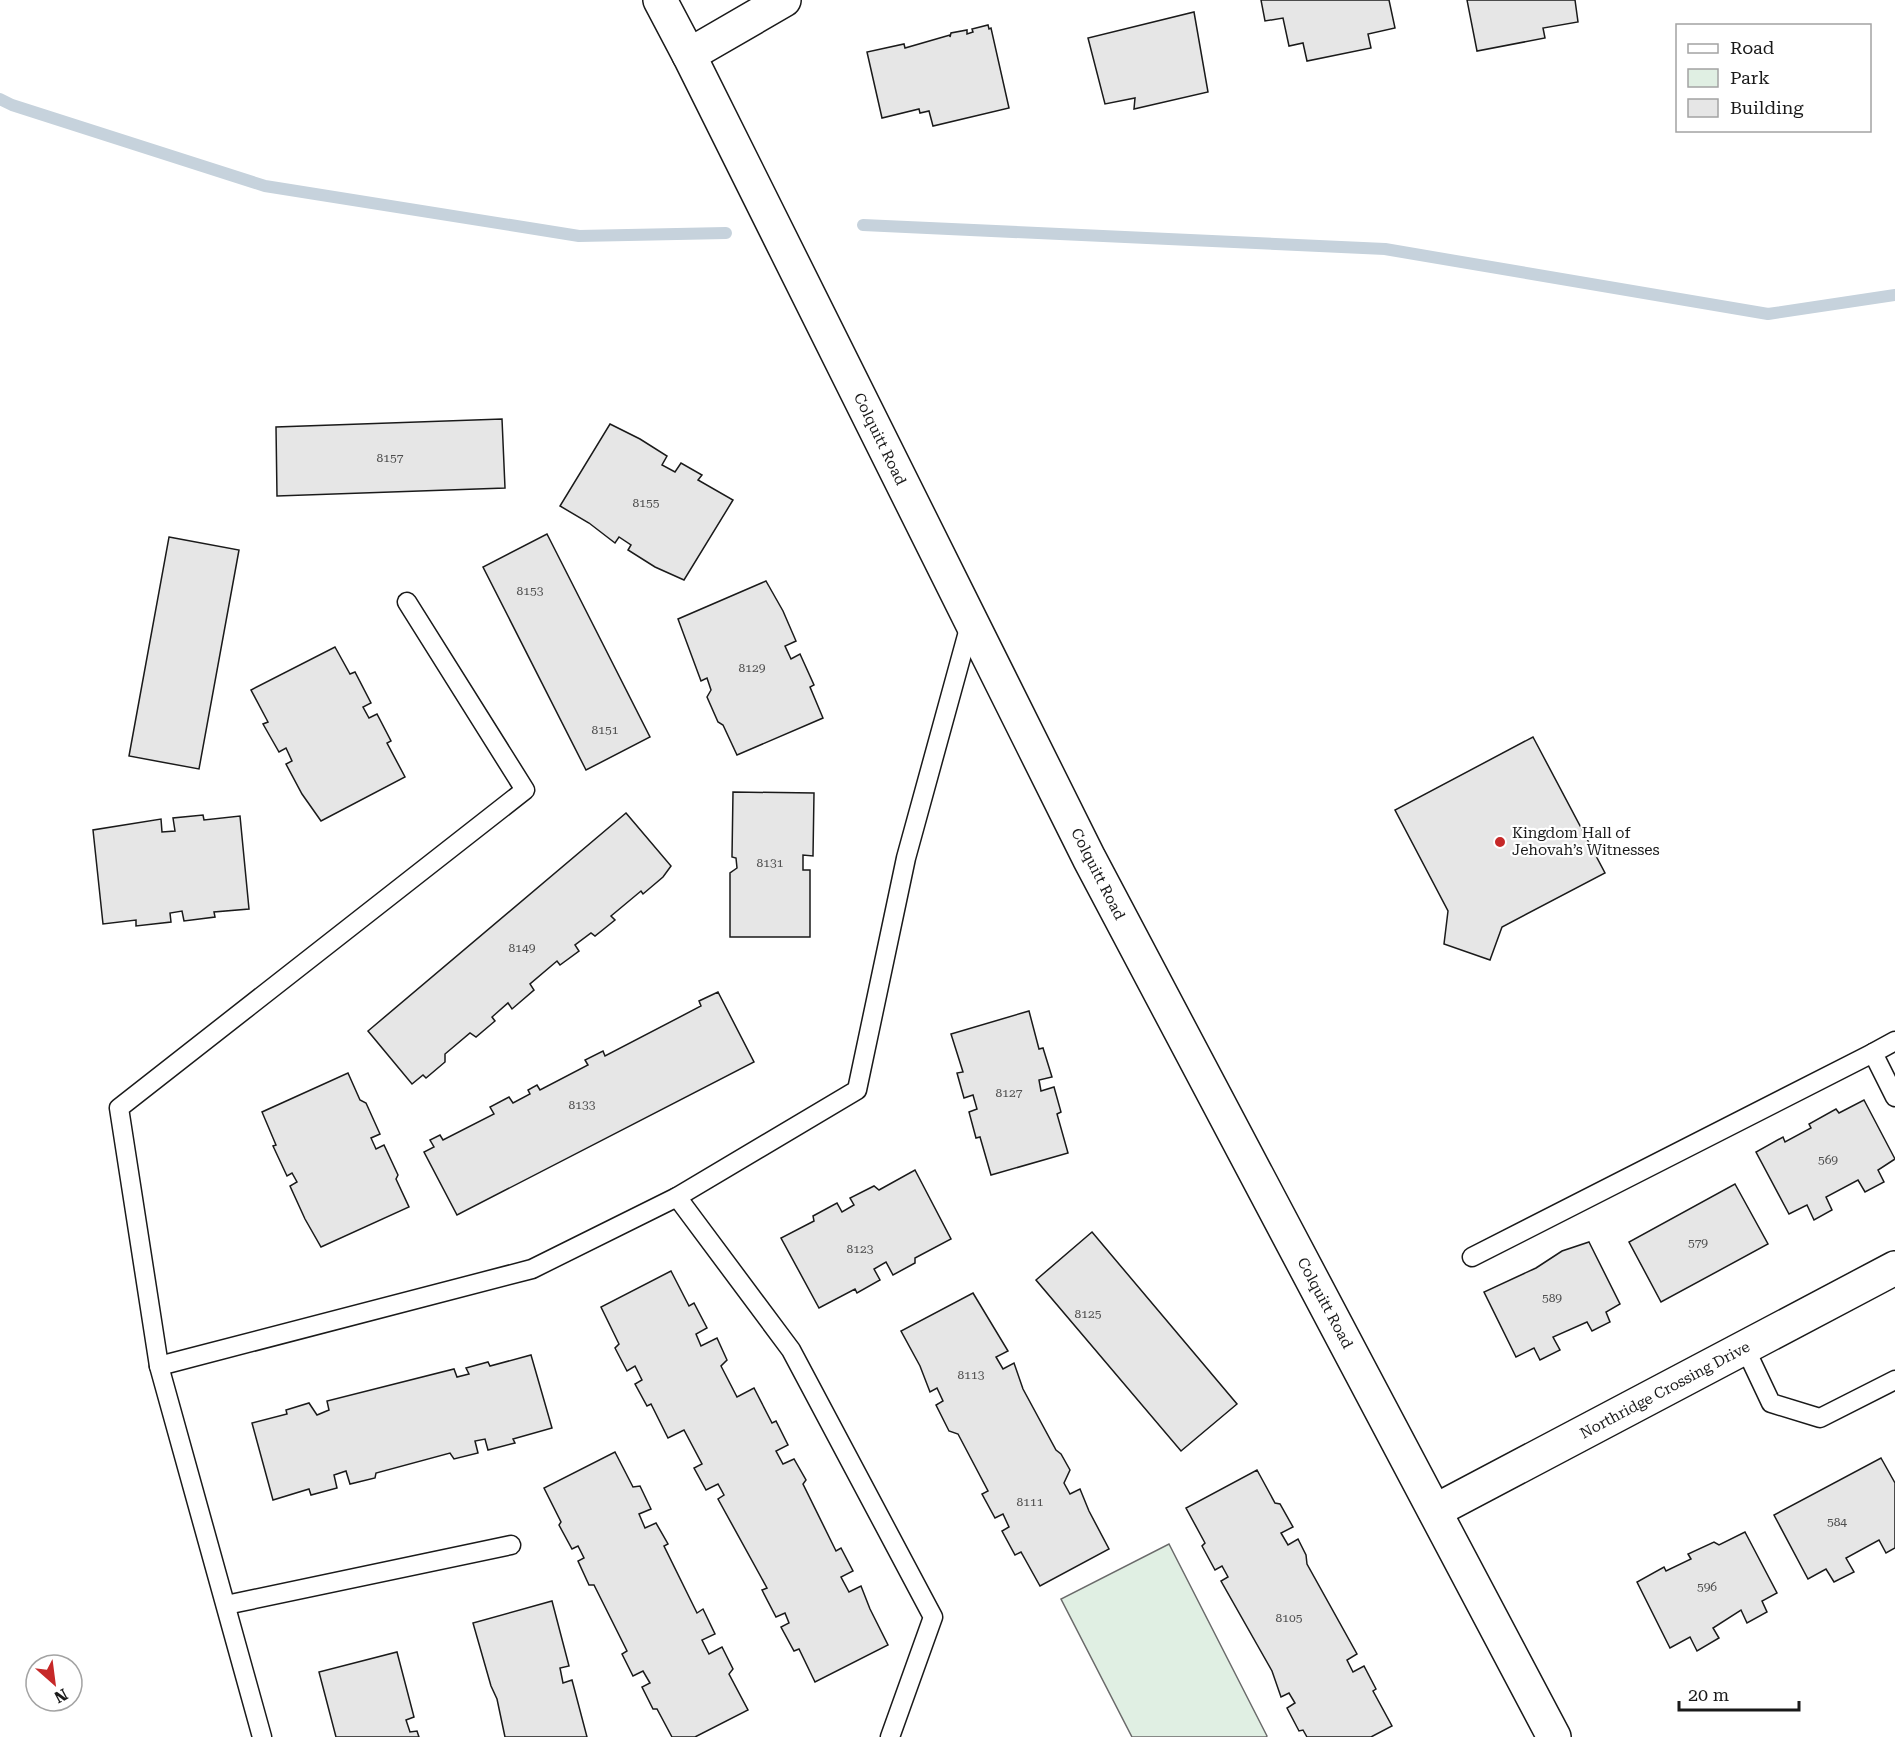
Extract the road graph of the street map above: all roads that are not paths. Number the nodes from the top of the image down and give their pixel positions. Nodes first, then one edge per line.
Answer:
1 (660, 0) edge
2 (784, 0) edge
3 (689, 55) junction
4 (407, 602) dead end
5 (971, 621) junction
6 (1895, 1041) edge
7 (1873, 1053) junction
8 (1895, 1097) edge
9 (677, 1197) junction
10 (1472, 1257) dead end
11 (1895, 1268) edge
12 (1744, 1348) junction
13 (159, 1366) junction
14 (1895, 1380) edge
15 (1435, 1511) junction
16 (511, 1545) dead end
17 (226, 1605) junction
18 (262, 1737) edge
19 (890, 1737) edge
20 (1554, 1737) edge

1 - 3 street, Colquitt Road
2 - 3 street
3 - 5 street, Colquitt Road
4 - 13 lane
5 - 9 lane
5 - 15 street, Colquitt Road
6 - 7 lane
7 - 8 lane
7 - 10 lane
9 - 13 lane
9 - 19 lane
11 - 12 street, Northridge Crossing Drive
12 - 14 lane
12 - 15 street, Northridge Crossing Drive
13 - 17 lane
15 - 20 street, Colquitt Road
16 - 17 lane
17 - 18 lane

